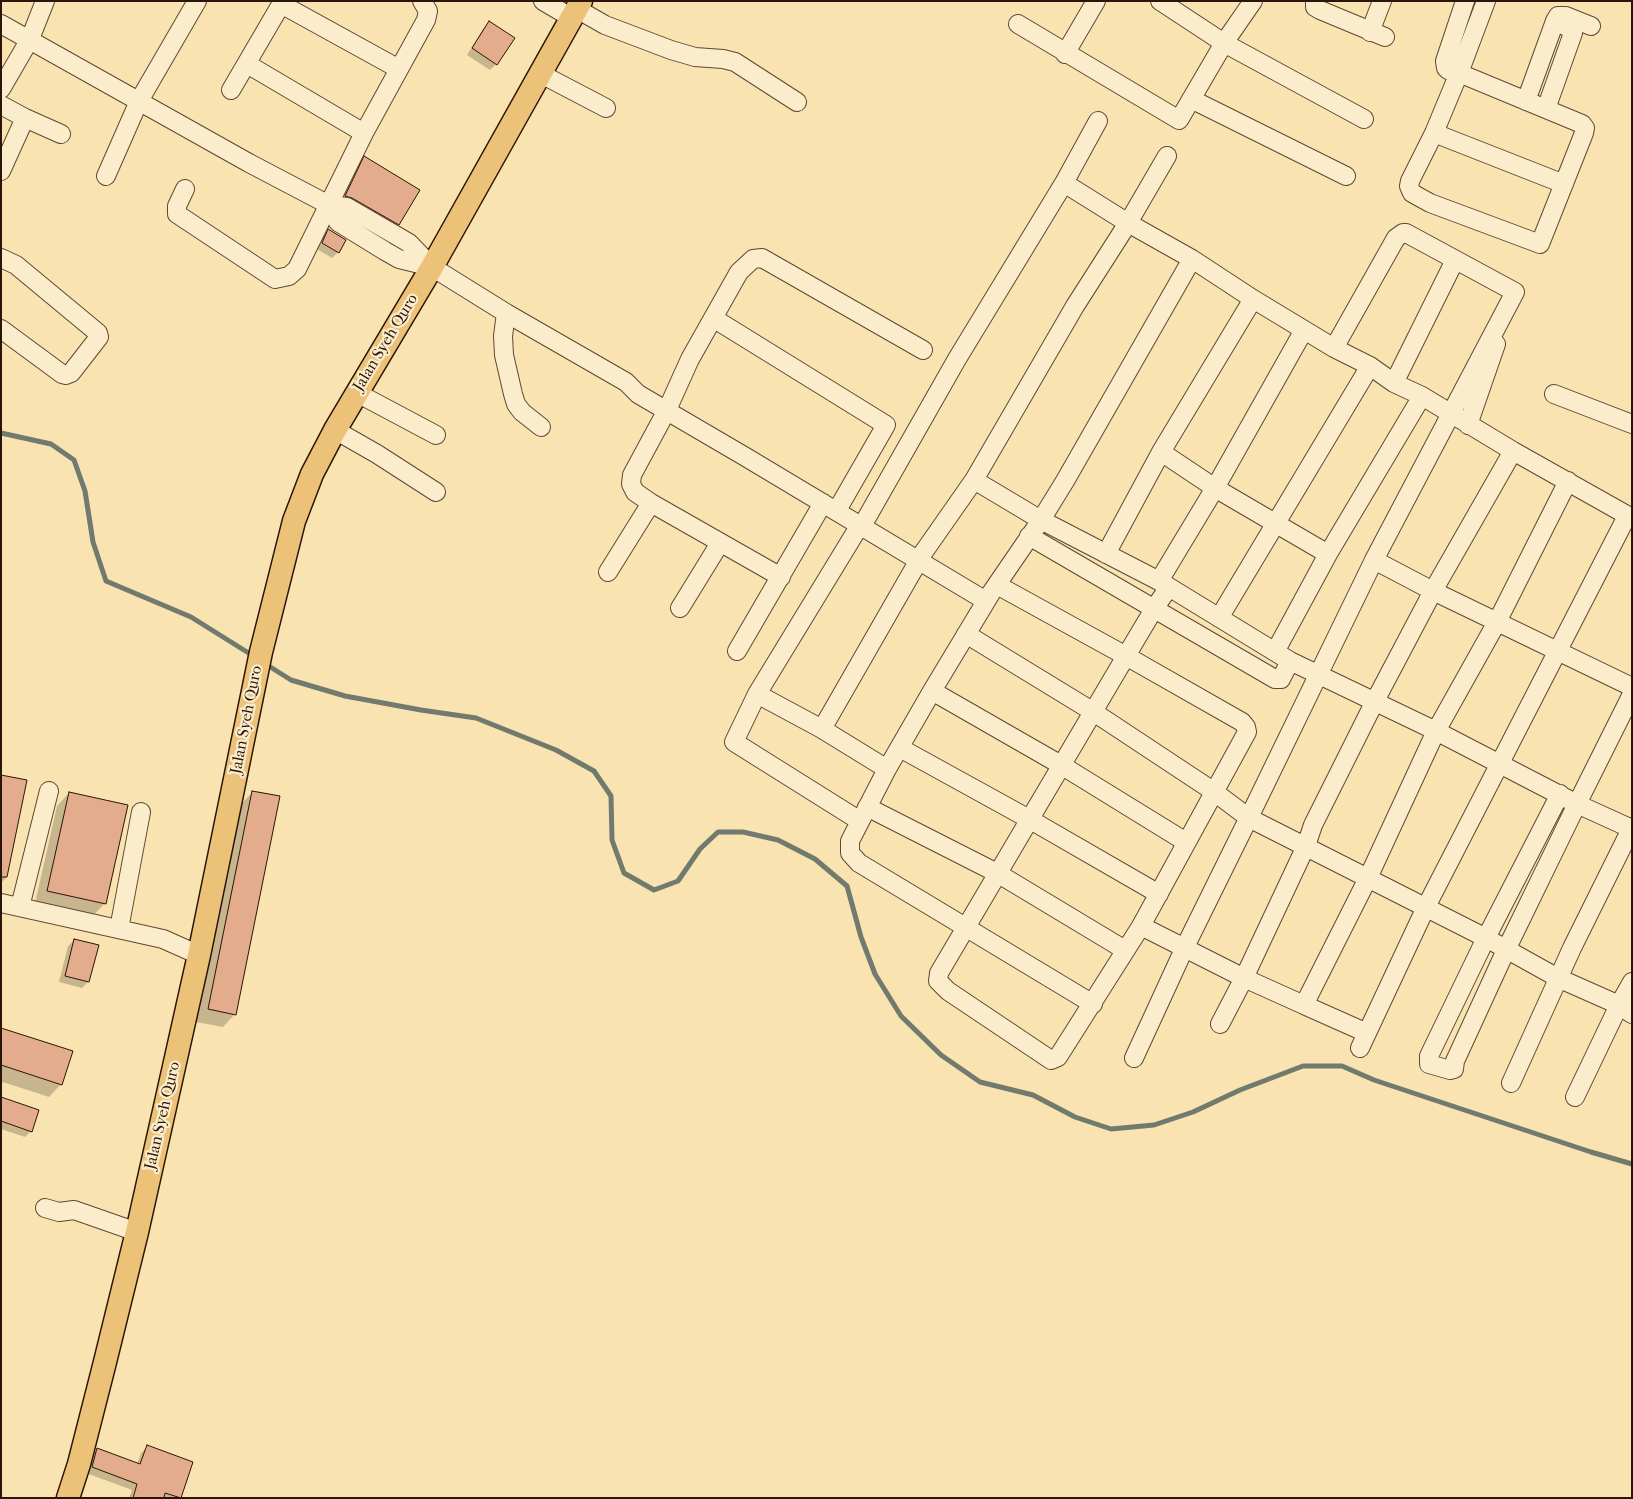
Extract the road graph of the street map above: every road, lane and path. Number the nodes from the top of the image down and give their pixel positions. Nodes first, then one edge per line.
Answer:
1 (45, 1) edge
2 (197, 1) edge
3 (422, 1) edge
4 (543, 1) edge
5 (1096, 1) edge
6 (1160, 1) edge
7 (1253, 1) edge
8 (1315, 1) edge
9 (1382, 1) edge
10 (1465, 1) edge
11 (1486, 1) edge
12 (282, 3) edge
13 (577, 9) edge
14 (1554, 21) junction
15 (1, 24) edge
16 (1018, 24) dead end
17 (1591, 26) dead end
18 (30, 39) junction
19 (1224, 43) junction
20 (1065, 54) junction
21 (247, 64) junction
22 (399, 69) junction
23 (541, 74) junction
24 (1459, 74) junction
25 (1, 89) edge
26 (232, 90) dead end
27 (1191, 99) junction
28 (139, 100) junction
29 (1526, 100) junction
30 (797, 102) dead end
31 (1, 105) edge
32 (606, 108) dead end
33 (1546, 109) junction
34 (25, 118) junction
35 (1364, 119) dead end
36 (1098, 121) dead end
37 (1434, 133) junction
38 (61, 134) dead end
39 (364, 134) junction
40 (1167, 156) dead end
41 (1, 171) edge
42 (106, 176) dead end
43 (1346, 176) dead end
44 (1064, 183) junction
45 (1564, 184) junction
46 (185, 189) dead end
47 (329, 204) junction
48 (1128, 223) junction
49 (1, 258) edge
50 (1192, 259) junction
51 (1455, 260) junction
52 (432, 267) junction
53 (1514, 292) junction
54 (1253, 299) junction
55 (506, 313) junction
56 (713, 318) junction
57 (1, 329) edge
58 (1304, 330) junction
59 (1334, 348) junction
60 (923, 350) dead end
61 (1370, 366) junction
62 (1394, 383) junction
63 (356, 393) junction
64 (1554, 394) dead end
65 (1422, 396) junction
66 (669, 405) junction
67 (1450, 414) junction
68 (1632, 424) edge
69 (1468, 425) junction
70 (541, 427) dead end
71 (335, 430) junction
72 (436, 435) dead end
73 (1513, 451) junction
74 (1161, 452) junction
75 (974, 480) junction
76 (1568, 481) junction
77 (1215, 488) junction
78 (436, 492) dead end
79 (651, 503) junction
80 (834, 507) junction
81 (1630, 517) edge
82 (1041, 520) junction
83 (863, 522) junction
84 (1277, 524) junction
85 (1029, 536) junction
86 (720, 543) junction
87 (1106, 554) junction
88 (1328, 554) junction
89 (921, 557) junction
90 (1374, 560) junction
91 (608, 572) dead end
92 (781, 577) junction
93 (1164, 584) junction
94 (1433, 591) junction
95 (991, 593) junction
96 (680, 608) dead end
97 (1154, 609) junction
98 (1219, 618) junction
99 (1496, 622) junction
100 (966, 634) junction
101 (737, 651) dead end
102 (1558, 651) junction
103 (1275, 652) junction
104 (1126, 656) junction
105 (1290, 661) junction
106 (1319, 675) junction
107 (1632, 687) edge
108 (932, 691) junction
109 (757, 694) junction
110 (1632, 694) edge
111 (1375, 701) junction
112 (1092, 711) junction
113 (822, 729) junction
114 (1436, 731) junction
115 (900, 748) junction
116 (1499, 763) junction
117 (1061, 764) junction
118 (887, 769) junction
119 (49, 790) dead end
120 (1213, 791) junction
121 (1560, 794) junction
122 (1577, 804) junction
123 (141, 812) dead end
124 (863, 814) junction
125 (1249, 818) junction
126 (1029, 819) junction
127 (1631, 828) edge
128 (1186, 842) junction
129 (1306, 846) junction
130 (998, 873) junction
131 (1368, 878) junction
132 (1159, 894) junction
133 (1, 903) edge
134 (20, 907) junction
135 (1426, 907) junction
136 (966, 926) junction
137 (1141, 926) junction
138 (120, 930) junction
139 (1486, 938) junction
140 (1185, 947) junction
141 (1125, 950) junction
142 (1506, 950) junction
143 (199, 955) junction
144 (1244, 978) junction
145 (1558, 978) junction
146 (1632, 982) edge
147 (1093, 1004) junction
148 (1304, 1005) junction
149 (1625, 1009) edge
150 (1220, 1024) dead end
151 (1134, 1058) dead end
152 (1511, 1083) dead end
153 (1574, 1097) dead end
154 (45, 1208) dead end
155 (136, 1232) junction
156 (68, 1498) edge

1 - 18 street
2 - 28 street
3 - 22 street
4 - 13 street
5 - 20 street
6 - 19 street
7 - 19 street
8 - 9 street
10 - 24 street
11 - 24 street
12 - 21 street
12 - 22 street
13 - 23 main road, Jalan Syeh Quro
13 - 30 street
14 - 17 street
14 - 29 street
14 - 33 street
15 - 18 street
16 - 20 street
18 - 25 street
18 - 28 street
19 - 27 street
19 - 35 street
20 - 27 street
21 - 26 street
21 - 39 street
22 - 39 street
23 - 32 street
23 - 52 main road, Jalan Syeh Quro
24 - 29 street
24 - 37 street
27 - 43 street
28 - 42 street
28 - 47 street
29 - 33 street
31 - 34 street
33 - 45 street
34 - 38 street
34 - 41 street
36 - 44 street
37 - 45 street
37 - 45 street
39 - 47 street
40 - 48 street
44 - 48 street
44 - 83 street
46 - 47 street
47 - 52 street
48 - 50 street
48 - 75 street
49 - 57 street
50 - 54 street
50 - 82 street
51 - 53 street
51 - 59 street
51 - 62 street
52 - 55 street
52 - 63 main road, Jalan Syeh Quro
53 - 67 street
53 - 69 street
54 - 58 street
54 - 74 street
55 - 66 street
55 - 70 street
56 - 60 street
56 - 66 street
56 - 80 street
58 - 59 street
58 - 77 street
59 - 61 street
61 - 62 street
61 - 84 street
62 - 65 street
63 - 71 main road, Jalan Syeh Quro
63 - 72 street
64 - 68 street
65 - 67 street
65 - 88 street
66 - 79 street
66 - 80 street
67 - 69 street
67 - 90 street
69 - 73 street
71 - 78 street
71 - 143 main road, Jalan Syeh Quro
73 - 76 street
73 - 94 street
74 - 77 street
74 - 87 street
75 - 82 street
75 - 89 street
76 - 81 street
76 - 99 street
77 - 84 street
77 - 93 street
79 - 86 street
79 - 91 street
80 - 83 street
80 - 92 street
81 - 102 street
82 - 85 street
82 - 87 street
83 - 89 street
83 - 109 street
84 - 88 street
84 - 98 street
85 - 95 street
85 - 97 street
86 - 92 street
86 - 96 street
87 - 93 street
88 - 103 street
89 - 95 street
89 - 113 street
90 - 94 street
90 - 106 street
92 - 101 street
93 - 97 street
93 - 98 street
94 - 99 street
94 - 111 street
95 - 100 street
95 - 104 street
97 - 104 street
97 - 105 street
98 - 103 street
99 - 102 street
99 - 114 street
100 - 108 street
100 - 112 street
102 - 107 street
102 - 116 street
103 - 105 street
104 - 112 street
104 - 120 street
105 - 106 street
106 - 111 street
106 - 125 street
108 - 115 street
108 - 117 street
109 - 113 street
109 - 124 street
110 - 122 street
111 - 114 street
111 - 129 street
112 - 117 street
112 - 120 street
113 - 118 street
114 - 116 street
114 - 131 street
115 - 118 street
115 - 126 street
116 - 121 street
116 - 135 street
117 - 126 street
117 - 128 street
118 - 124 street
119 - 134 street
120 - 125 street
120 - 128 street
121 - 122 street
121 - 139 street
122 - 127 street
122 - 142 street
123 - 138 street
124 - 130 street
124 - 136 street
125 - 129 street
125 - 140 street
126 - 130 street
126 - 132 street
127 - 145 street
128 - 132 street
129 - 131 street
129 - 144 street
130 - 136 street
130 - 141 street
131 - 135 street
131 - 148 street
132 - 137 street
133 - 134 street
134 - 138 street
135 - 139 street
135 - 148 street
136 - 147 street
136 - 147 street
137 - 140 street
137 - 141 street
138 - 143 street
139 - 142 street
139 - 142 street
140 - 144 street
140 - 151 street
141 - 147 street
142 - 145 street
143 - 155 main road, Jalan Syeh Quro
144 - 148 street
144 - 150 street
145 - 149 street
145 - 152 street
146 - 149 street
149 - 153 street
154 - 155 street
155 - 156 main road, Jalan Syeh Quro

